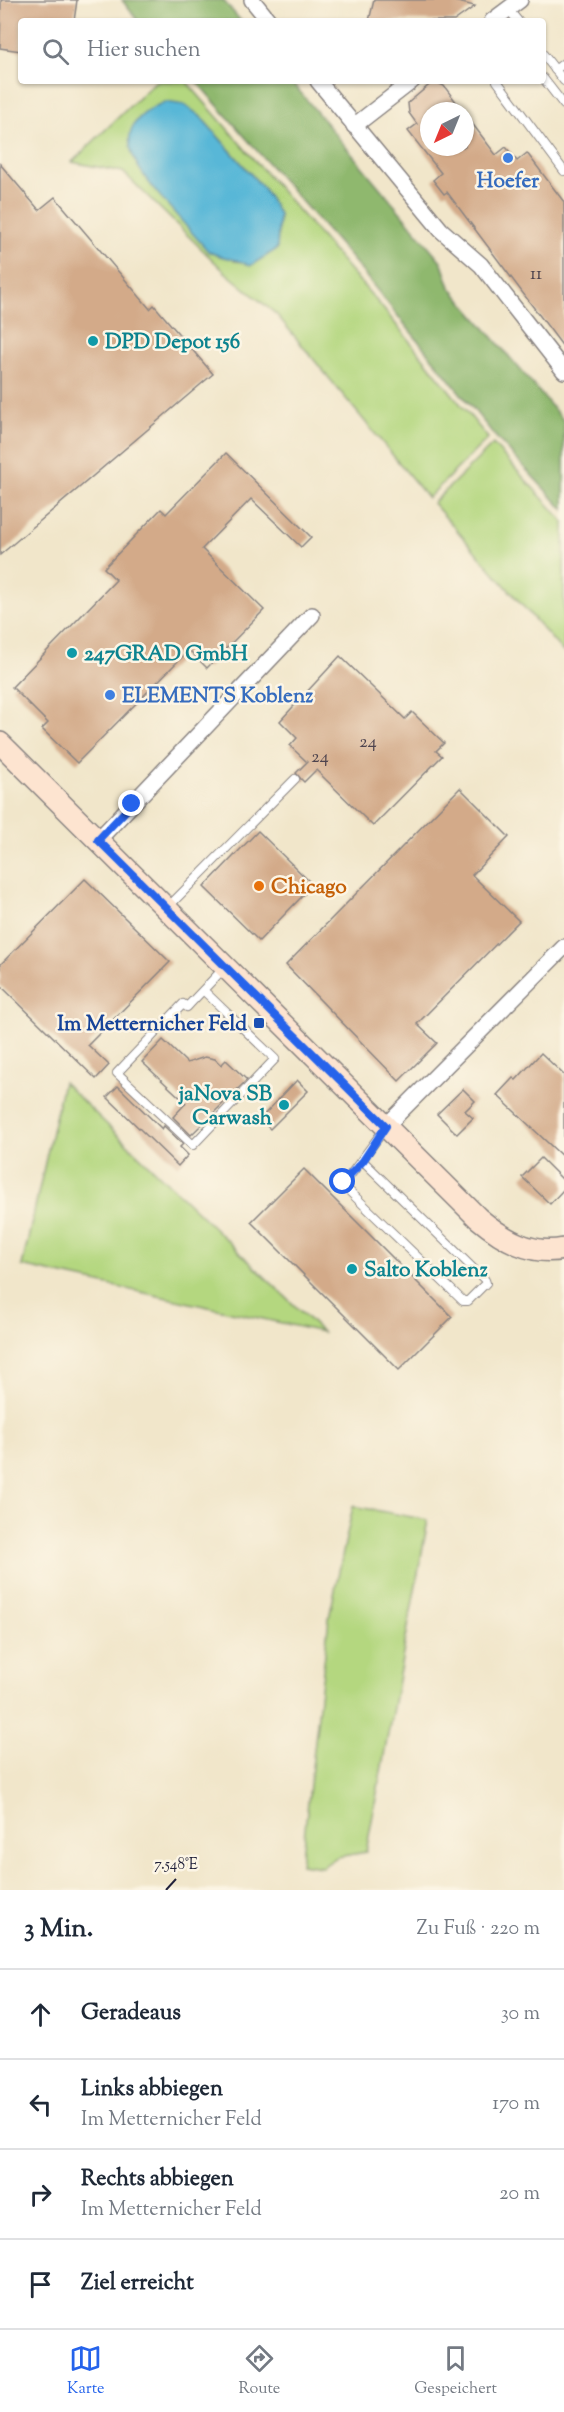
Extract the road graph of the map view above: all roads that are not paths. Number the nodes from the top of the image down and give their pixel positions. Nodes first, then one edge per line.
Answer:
1 (252, 0) edge
2 (515, 10) edge
3 (267, 18) edge
4 (498, 18) edge
5 (546, 58) edge
6 (564, 63) edge
7 (555, 70) junction
8 (564, 81) edge
9 (546, 82) edge
10 (320, 84) edge
11 (408, 84) edge
12 (499, 84) edge
13 (564, 105) edge
14 (354, 126) junction
15 (564, 171) edge
16 (564, 371) edge
17 (312, 615) dead end
18 (0, 743) edge
19 (295, 779) dead end
20 (98, 840) junction
21 (167, 909) junction
22 (564, 947) edge
23 (225, 967) junction
24 (203, 990) junction
25 (386, 1126) junction
26 (363, 1161) junction
27 (561, 1250) edge

1 - 3 street
2 - 4 street
5 - 7 lane
6 - 7 lane
7 - 8 lane
9 - 13 lane
10 - 14 street
11 - 14 street
12 - 15 lane
14 - 16 street
17 - 20 street
18 - 20 street
19 - 21 lane
20 - 21 street
21 - 23 street
22 - 25 street
23 - 24 lane
23 - 25 street
24 - 24 lane
25 - 26 lane
25 - 27 street
26 - 26 lane

